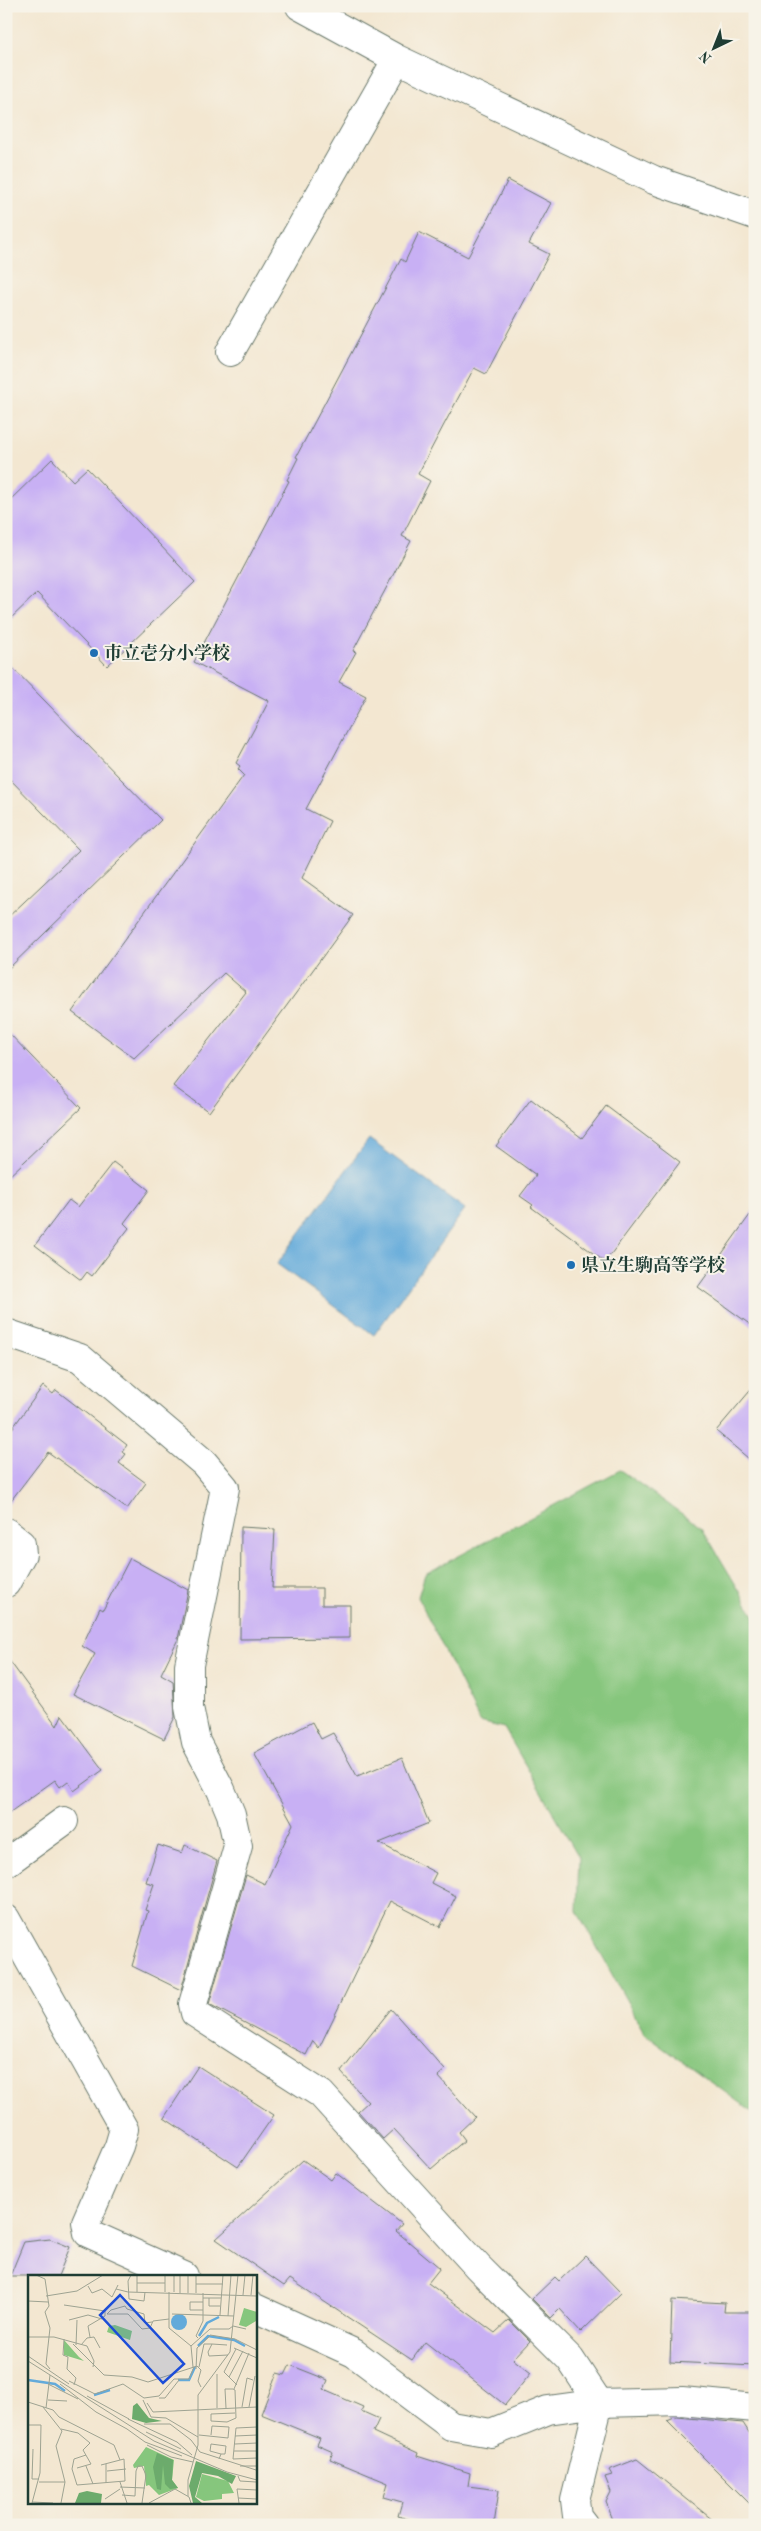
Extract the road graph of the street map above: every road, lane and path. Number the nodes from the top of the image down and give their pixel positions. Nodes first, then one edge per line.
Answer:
1 (300, 6) edge
2 (398, 59) junction
3 (755, 215) edge
4 (230, 352) dead end
5 (6, 1333) edge
6 (6, 1532) edge
7 (6, 1583) edge
8 (64, 1822) dead end
9 (6, 1863) edge
10 (6, 1919) edge
11 (182, 2275) edge
12 (256, 2308) edge
13 (599, 2403) junction
14 (755, 2408) edge
15 (584, 2525) edge

1 - 2 street
2 - 3 street
2 - 4 street
5 - 13 street
6 - 7 street
8 - 9 street
10 - 11 street
12 - 13 street
13 - 14 street
13 - 15 street

